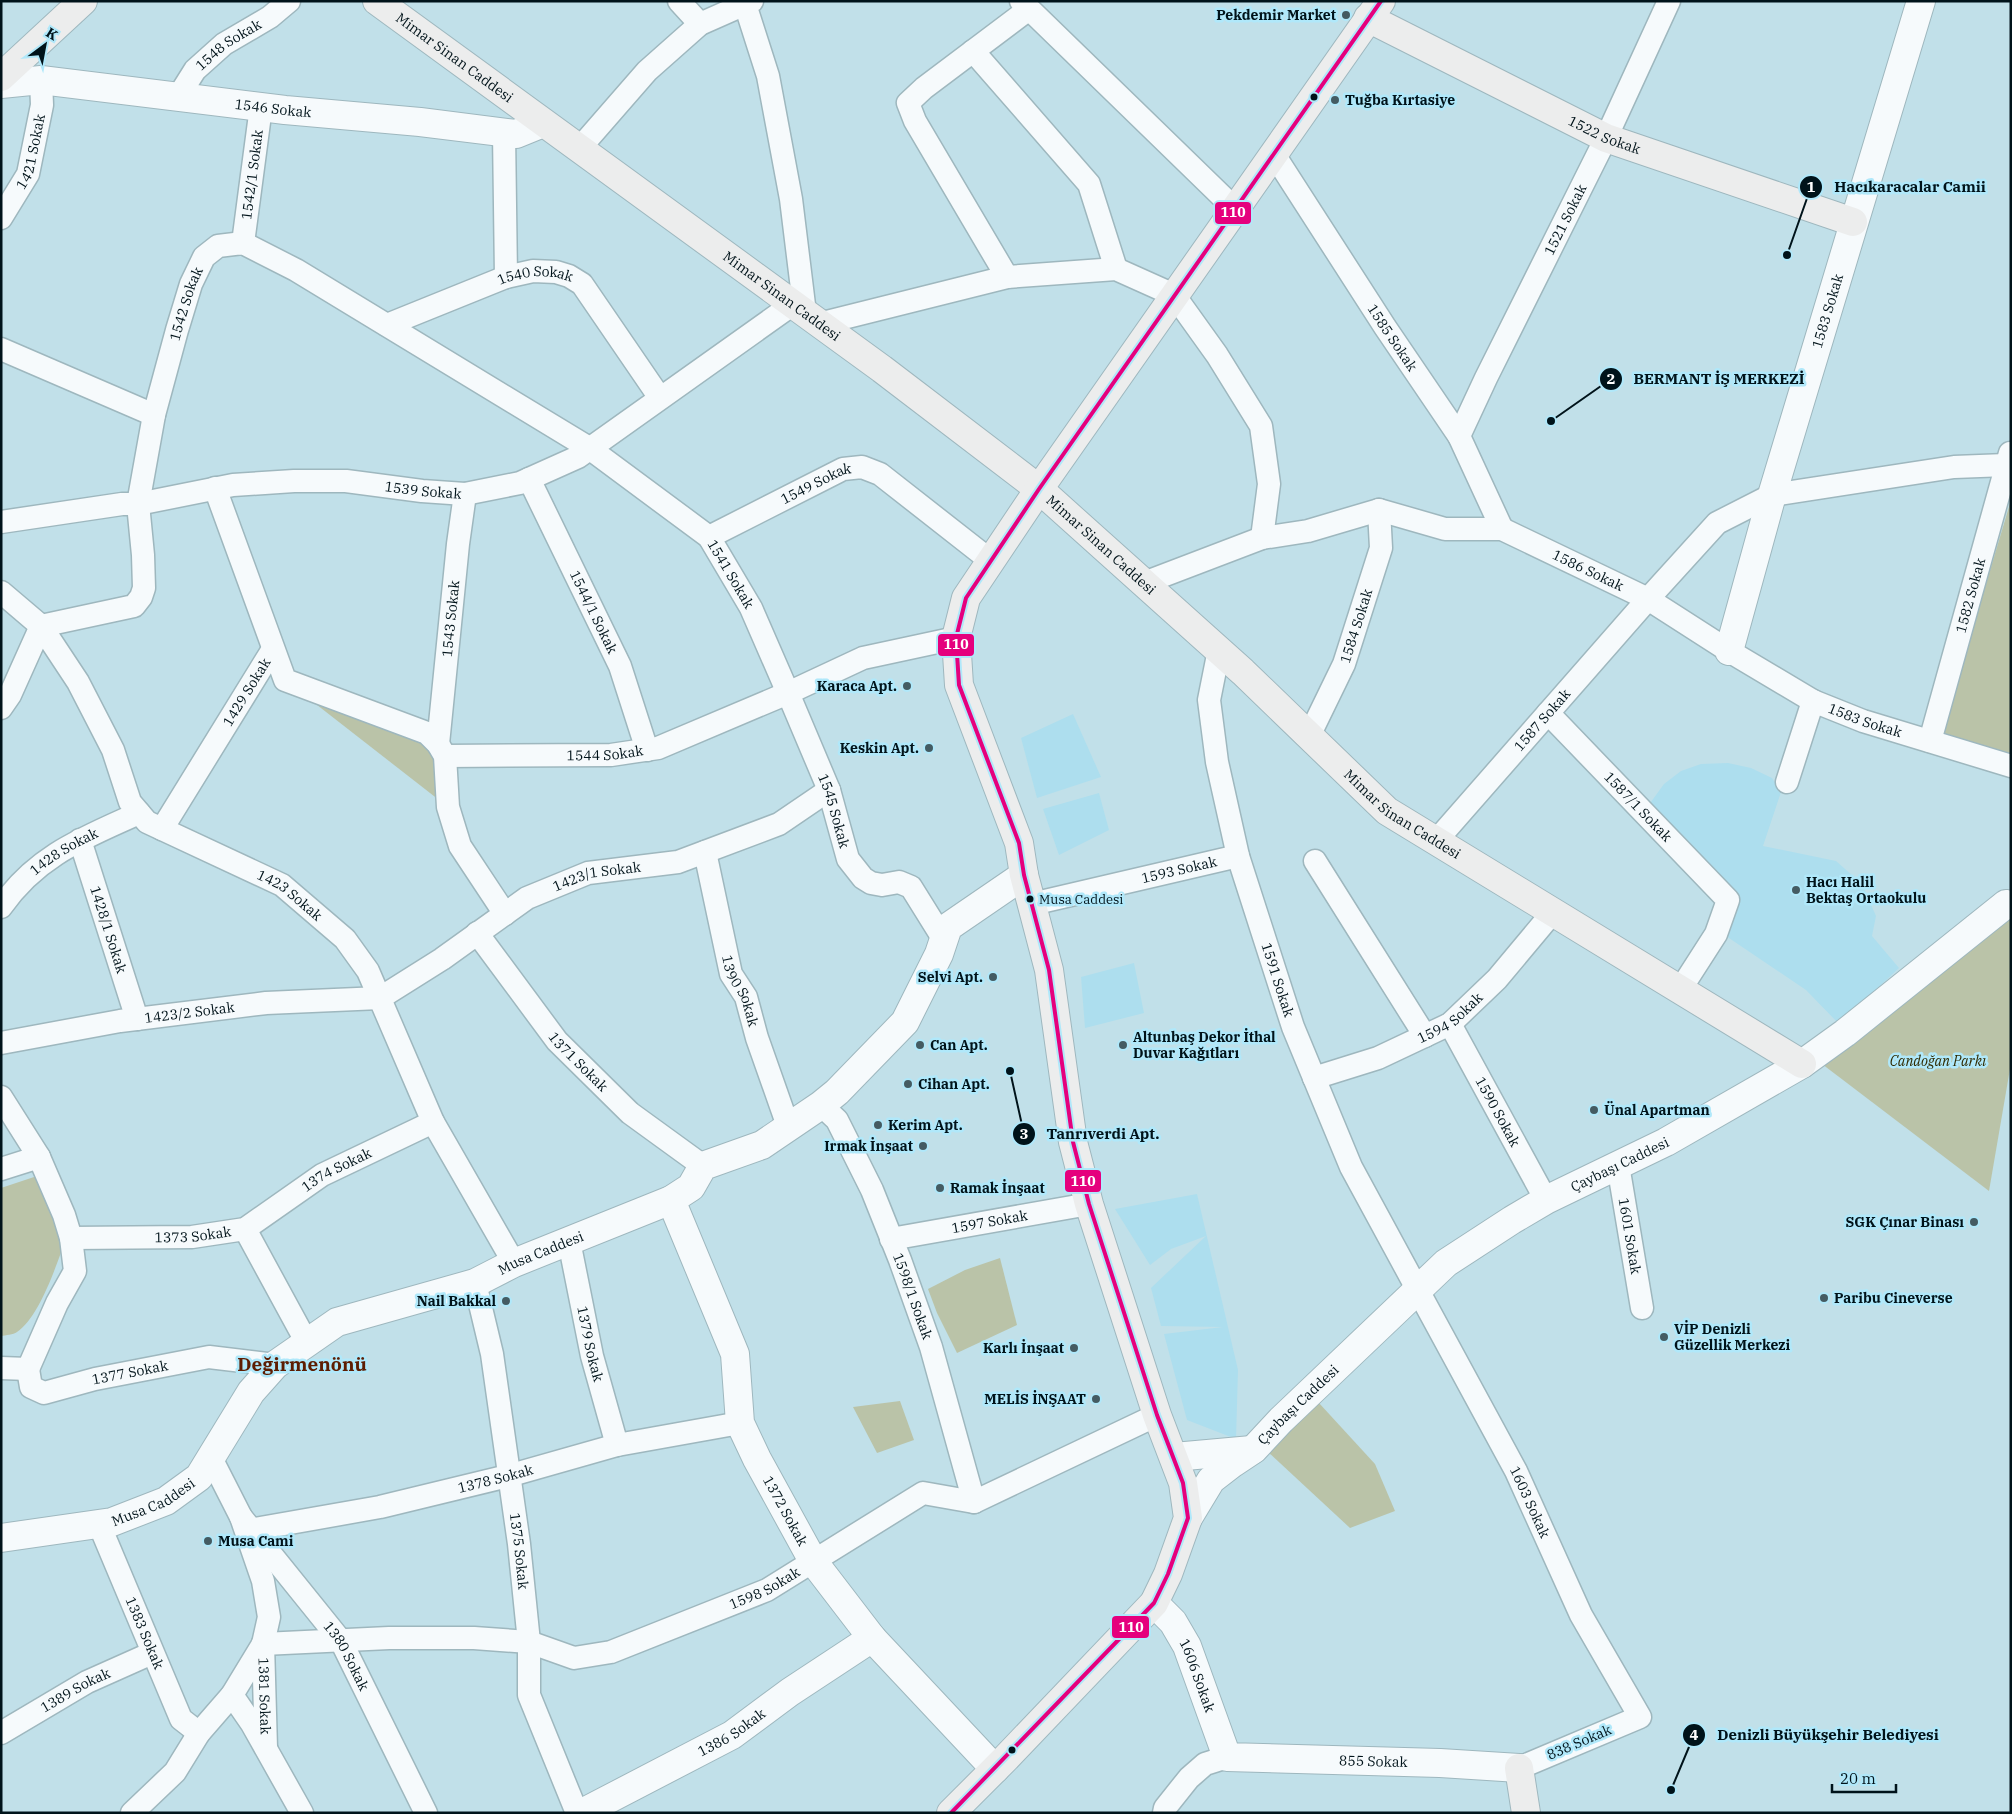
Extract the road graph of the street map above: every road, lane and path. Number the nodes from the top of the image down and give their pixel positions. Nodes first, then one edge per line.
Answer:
1 (83, 1) edge
2 (289, 1) edge
3 (377, 1) edge
4 (679, 1) edge
5 (1669, 1) edge
6 (1921, 1) edge
7 (747, 2) edge
8 (1025, 5) edge
9 (1374, 10) edge
10 (700, 24) junction
11 (973, 51) junction
12 (1, 77) edge
13 (40, 80) junction
14 (1, 84) edge
15 (178, 97) junction
16 (261, 107) junction
17 (543, 123) junction
18 (504, 133) junction
19 (1606, 138) junction
20 (578, 149) junction
21 (1273, 153) junction
22 (1234, 208) junction
23 (1, 218) edge
24 (1854, 222) junction
25 (243, 244) junction
26 (1116, 269) junction
27 (506, 277) junction
28 (1006, 277) junction
29 (1174, 295) junction
30 (806, 314) junction
31 (387, 325) junction
32 (1, 349) edge
33 (660, 398) junction
34 (154, 415) junction
35 (1459, 436) junction
36 (589, 448) junction
37 (2008, 458) edge
38 (529, 479) junction
39 (215, 488) junction
40 (1039, 489) junction
41 (465, 494) junction
42 (1772, 495) junction
43 (138, 504) junction
44 (1379, 510) junction
45 (1, 522) edge
46 (1502, 529) junction
47 (708, 537) junction
48 (1262, 538) junction
49 (991, 561) junction
50 (1144, 583) junction
51 (1, 592) edge
52 (1648, 599) junction
53 (41, 626) junction
54 (956, 638) junction
55 (272, 649) junction
56 (1219, 650) junction
57 (1729, 651) junction
58 (788, 693) junction
59 (1813, 702) junction
60 (1, 708) edge
61 (1548, 713) junction
62 (1309, 736) junction
63 (1930, 741) junction
64 (442, 750) junction
65 (647, 750) junction
66 (2011, 766) edge
67 (1787, 782) dead end
68 (829, 790) junction
69 (139, 813) junction
70 (162, 829) junction
71 (80, 840) junction
72 (1436, 842) junction
73 (705, 852) junction
74 (1238, 856) junction
75 (1315, 861) dead end
76 (1024, 875) junction
77 (1032, 904) junction
78 (2006, 904) dead end
79 (1, 908) edge
80 (1553, 912) junction
81 (505, 914) junction
82 (477, 933) junction
83 (944, 940) junction
84 (1680, 990) junction
85 (380, 998) junction
86 (137, 1018) junction
87 (1450, 1024) junction
88 (1425, 1036) junction
89 (1, 1043) edge
90 (1802, 1064) junction
91 (1314, 1078) junction
92 (1, 1097) edge
93 (821, 1105) junction
94 (433, 1122) junction
95 (788, 1126) junction
96 (39, 1157) junction
97 (1618, 1165) junction
98 (703, 1166) junction
99 (1, 1169) edge
100 (671, 1200) junction
101 (1546, 1200) junction
102 (1088, 1204) junction
103 (245, 1229) junction
104 (71, 1238) junction
105 (891, 1240) junction
106 (569, 1241) junction
107 (514, 1263) junction
108 (475, 1283) junction
109 (1417, 1290) junction
110 (1642, 1308) dead end
111 (307, 1344) junction
112 (275, 1365) junction
113 (1, 1368) edge
114 (28, 1370) junction
115 (1157, 1415) junction
116 (740, 1423) junction
117 (617, 1445) junction
118 (1254, 1449) junction
119 (1174, 1457) junction
120 (211, 1458) junction
121 (508, 1476) junction
122 (974, 1502) junction
123 (1188, 1518) junction
124 (246, 1523) junction
125 (99, 1524) junction
126 (1, 1538) edge
127 (812, 1561) junction
128 (1154, 1603) junction
129 (872, 1638) junction
130 (341, 1641) junction
131 (529, 1642) junction
132 (263, 1644) junction
133 (152, 1653) junction
134 (232, 1695) junction
135 (1640, 1717) joint
136 (1, 1733) edge
137 (199, 1733) junction
138 (266, 1748) junction
139 (1228, 1757) junction
140 (1519, 1768) junction
141 (996, 1769) junction
142 (132, 1813) edge
143 (302, 1813) edge
144 (426, 1813) edge
145 (577, 1813) edge
146 (582, 1813) edge
147 (951, 1813) edge
148 (1164, 1813) edge
149 (1526, 1813) edge

1 - 12 main road
2 - 15 street, 1548 Sokak
3 - 17 main road, Mimar Sinan Caddesi
4 - 10 street
5 - 19 street, 1521 Sokak
6 - 24 street, 1583 Sokak
7 - 10 street
7 - 30 street
8 - 11 street
8 - 22 street
9 - 19 main road, 1522 Sokak
9 - 21 main road
10 - 20 street
11 - 26 street
11 - 28 street
13 - 14 street, 1546 Sokak
13 - 15 street, 1546 Sokak
13 - 23 street, 1421 Sokak
15 - 16 street, 1546 Sokak
16 - 18 street, 1546 Sokak
16 - 25 street, 1542/1 Sokak
17 - 18 street, 1546 Sokak
17 - 20 main road, Mimar Sinan Caddesi
18 - 27 street
19 - 24 main road, 1522 Sokak
19 - 35 street, 1521 Sokak
20 - 30 main road, Mimar Sinan Caddesi
21 - 22 main road
21 - 35 street, 1585 Sokak
22 - 29 main road
24 - 42 street, 1583 Sokak
25 - 31 street
25 - 34 street, 1542 Sokak
26 - 28 street
26 - 29 street
27 - 31 street, 1540 Sokak
27 - 33 street, 1540 Sokak
28 - 30 street
29 - 40 main road
29 - 48 street
30 - 33 street, 1539 Sokak
30 - 40 main road, Mimar Sinan Caddesi
31 - 36 street
32 - 34 street
33 - 36 street, 1539 Sokak
34 - 43 street, 1542 Sokak
35 - 46 street, 1585 Sokak
36 - 38 street, 1539 Sokak
36 - 47 street, 1541 Sokak
37 - 42 street
37 - 63 street, 1582 Sokak
38 - 41 street, 1539 Sokak
38 - 65 street, 1544/1 Sokak
39 - 41 street, 1539 Sokak
39 - 43 street, 1539 Sokak
39 - 55 street, 1429 Sokak
40 - 49 main road
40 - 50 main road, Mimar Sinan Caddesi
41 - 64 street, 1543 Sokak
42 - 52 street
42 - 57 street, 1583 Sokak
43 - 45 street, 1539 Sokak
43 - 53 street, 1542 Sokak
44 - 46 street, 1586 Sokak
44 - 48 street
44 - 62 street, 1584 Sokak
46 - 52 street, 1586 Sokak
47 - 49 street, 1549 Sokak
47 - 58 street, 1541 Sokak
48 - 50 street
49 - 54 main road
50 - 56 main road, Mimar Sinan Caddesi
51 - 53 street, 1423 Sokak
52 - 57 street, 1583 Sokak
52 - 61 street, 1587 Sokak
53 - 60 street
53 - 69 street, 1423 Sokak
54 - 58 street, 1544 Sokak
54 - 76 main road
55 - 64 street
55 - 70 street, 1429 Sokak
56 - 62 main road, Mimar Sinan Caddesi
56 - 74 street, 1591 Sokak
57 - 59 street, 1583 Sokak
58 - 65 street, 1544 Sokak
58 - 68 street, 1545 Sokak
59 - 63 street, 1583 Sokak
59 - 67 street
61 - 72 street, 1587 Sokak
61 - 84 street, 1587/1 Sokak
62 - 72 main road, Mimar Sinan Caddesi
63 - 66 street, 1583 Sokak
64 - 65 street, 1544 Sokak
64 - 81 street, 1543 Sokak
68 - 73 street, 1423/1 Sokak
68 - 83 street, 1545 Sokak
69 - 70 street, 1423 Sokak
69 - 71 street, 1428 Sokak
70 - 85 street, 1423 Sokak
71 - 79 street, 1428 Sokak
71 - 86 street, 1428/1 Sokak
72 - 80 main road, Mimar Sinan Caddesi
73 - 81 street, 1423/1 Sokak
73 - 95 street, 1390 Sokak
74 - 77 street, 1593 Sokak
74 - 91 street, 1591 Sokak
75 - 88 street
76 - 77 main road
76 - 83 street
77 - 102 main road
78 - 90 street, Çaybaşı Caddesi
80 - 84 main road, Mimar Sinan Caddesi
80 - 87 street, 1594 Sokak
81 - 82 street, 1423/1 Sokak
82 - 85 street, 1423/1 Sokak
82 - 98 street, 1371 Sokak
83 - 93 street
84 - 90 main road, Mimar Sinan Caddesi
85 - 86 street, 1423/2 Sokak
85 - 94 street, 1423 Sokak
86 - 89 street, 1423/2 Sokak
87 - 88 street, 1594 Sokak
87 - 101 street, 1590 Sokak
88 - 91 street, 1594 Sokak
90 - 97 street, Çaybaşı Caddesi
91 - 109 street, 1591 Sokak
92 - 96 street
93 - 95 street
93 - 105 street, 1598/1 Sokak
94 - 103 street, 1374 Sokak
94 - 107 street, 1423 Sokak
95 - 98 street
96 - 99 street
96 - 104 street
97 - 101 street, Çaybaşı Caddesi
97 - 110 street, 1601 Sokak
98 - 100 street, Musa Caddesi
100 - 106 street, Musa Caddesi
100 - 116 street, 1372 Sokak
101 - 109 street, Çaybaşı Caddesi
102 - 105 street, 1597 Sokak
102 - 115 main road
103 - 104 street, 1373 Sokak
103 - 111 street, 1373 Sokak
104 - 114 street
105 - 122 street, 1598/1 Sokak
106 - 107 street, Musa Caddesi
106 - 117 street, 1379 Sokak
107 - 108 street, Musa Caddesi
108 - 111 street, Musa Caddesi
108 - 121 street, 1375 Sokak
109 - 118 street, Çaybaşı Caddesi
109 - 135 street, 1603 Sokak
111 - 112 street, Musa Caddesi
112 - 114 street, 1377 Sokak
112 - 120 street, Musa Caddesi
113 - 114 street
115 - 119 main road
115 - 122 street
116 - 117 street, 1378 Sokak
116 - 127 street, 1372 Sokak
117 - 121 street, 1378 Sokak
118 - 119 street, Çaybaşı Caddesi
118 - 123 street, Çaybaşı Caddesi
119 - 123 main road, Çaybaşı Caddesi
120 - 124 street, 1380 Sokak
120 - 125 street, Musa Caddesi
121 - 124 street, 1378 Sokak
121 - 131 street, 1375 Sokak
122 - 127 street, 1598 Sokak
123 - 128 main road, Çaybaşı Caddesi
124 - 130 street, 1380 Sokak
124 - 132 street, 1380 Sokak
125 - 126 street, Musa Caddesi
125 - 133 street, 1383 Sokak
127 - 129 street, 1372 Sokak
127 - 131 street, 1598 Sokak
128 - 139 street, 1606 Sokak
128 - 141 main road, Çaybaşı Caddesi
129 - 141 street, 1372 Sokak
129 - 146 street, 1386 Sokak
130 - 131 street, 1598 Sokak
130 - 132 street, 1598 Sokak
130 - 144 street, 1380 Sokak
131 - 145 street, 1375 Sokak
132 - 134 street
132 - 138 street, 1381 Sokak
133 - 136 street, 1389 Sokak
133 - 137 street, 1383 Sokak
134 - 137 street
134 - 138 street, 1381 Sokak
135 - 140 street, 838 Sokak
137 - 142 street
138 - 143 street, 1381 Sokak
139 - 140 street, 855 Sokak
139 - 148 street
140 - 149 main road
141 - 147 main road, Çaybaşı Caddesi

